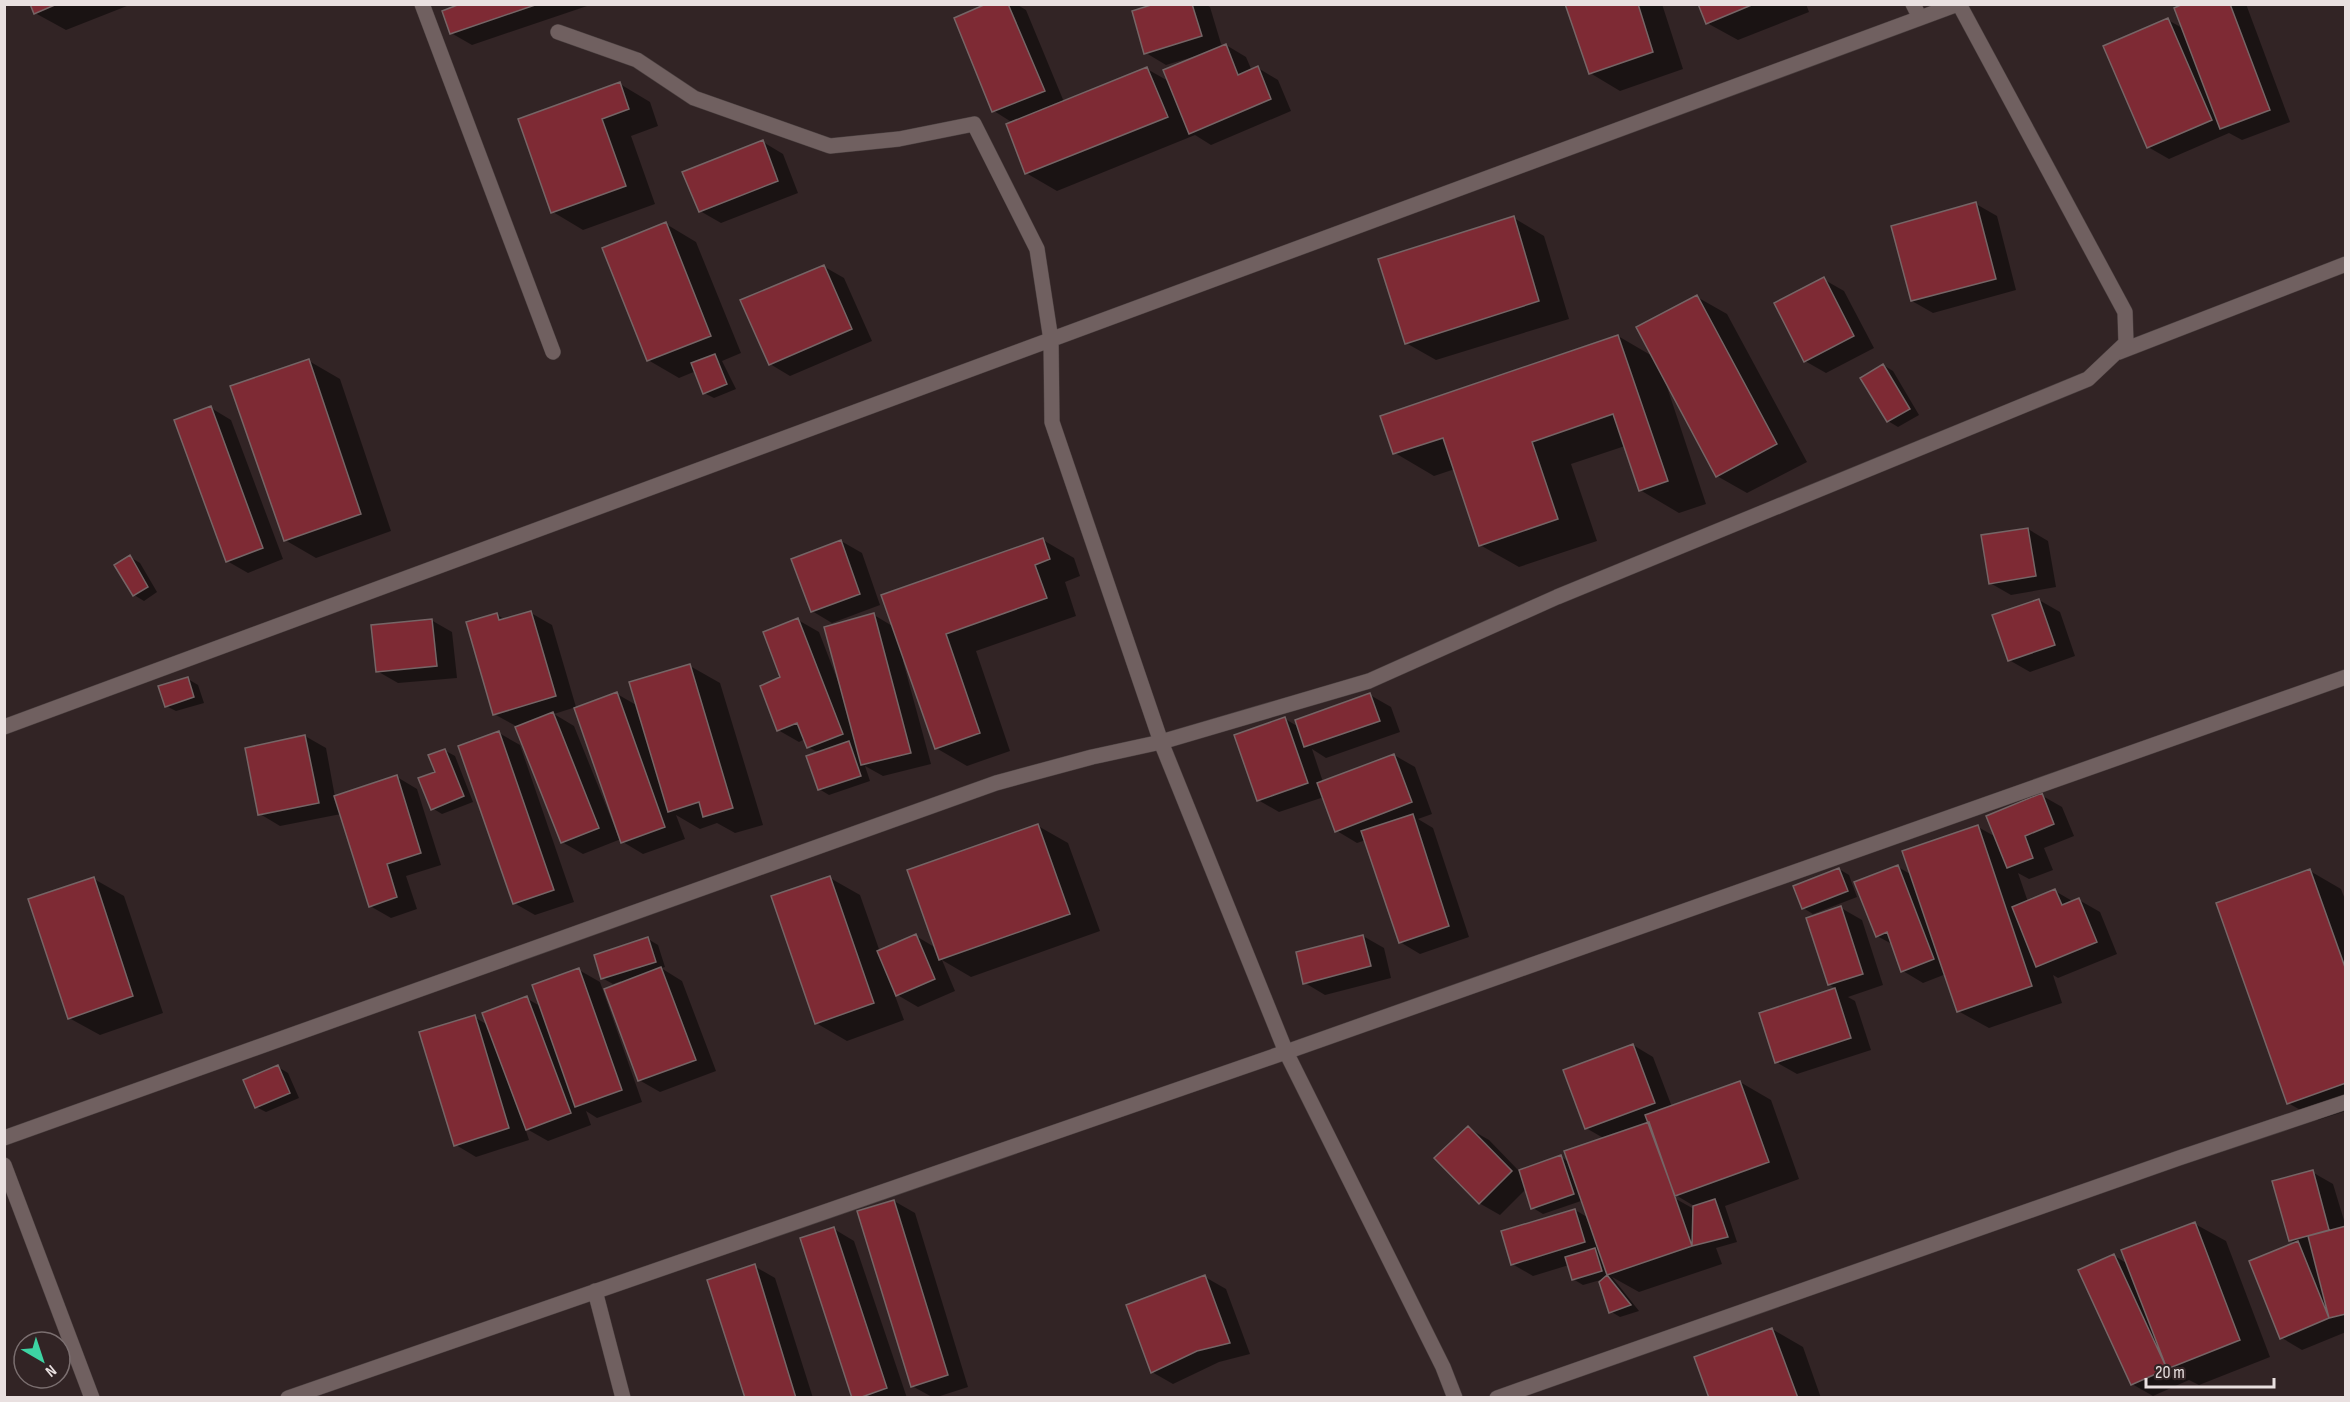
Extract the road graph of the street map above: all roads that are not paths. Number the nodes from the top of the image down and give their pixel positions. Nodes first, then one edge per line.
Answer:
1 (422, 4) edge
2 (1958, 4) edge
3 (1916, 11) edge
4 (558, 32) dead end
5 (2346, 264) edge
6 (1051, 340) junction
7 (553, 352) dead end
8 (2117, 352) junction
9 (2346, 677) edge
10 (4, 727) edge
11 (1161, 741) junction
12 (1286, 1052) junction
13 (2346, 1102) edge
14 (4, 1138) edge
15 (4, 1166) edge
16 (595, 1291) junction
17 (92, 1398) edge
18 (288, 1398) edge
19 (623, 1398) edge
20 (1455, 1398) edge
21 (1497, 1398) edge

1 - 7 street
2 - 3 street
2 - 8 street
3 - 6 street
4 - 6 street
5 - 8 street
6 - 10 street
6 - 11 street
8 - 11 street
9 - 12 street
11 - 12 street
11 - 14 street
12 - 16 street
12 - 20 street
13 - 21 street
15 - 17 street
16 - 18 street
16 - 19 street

